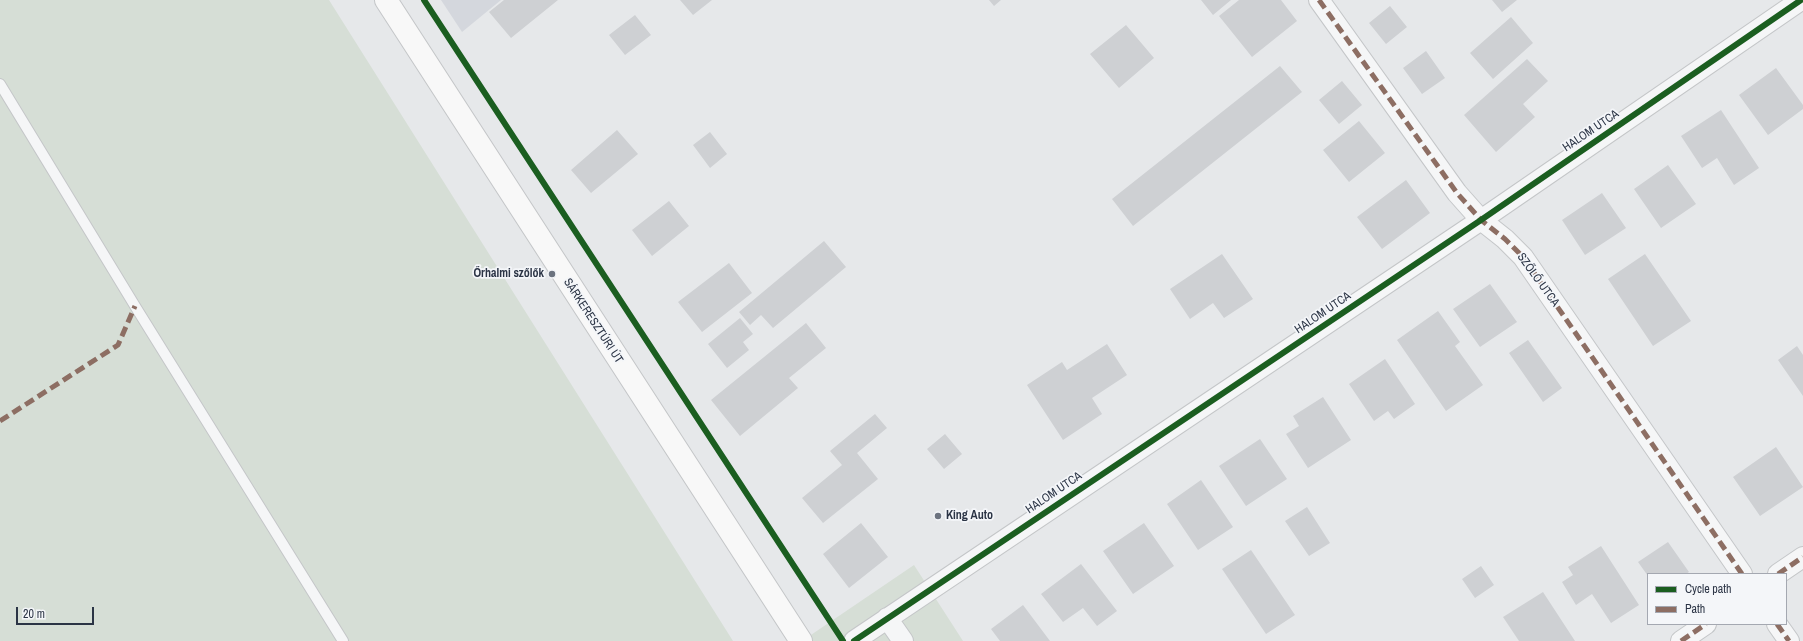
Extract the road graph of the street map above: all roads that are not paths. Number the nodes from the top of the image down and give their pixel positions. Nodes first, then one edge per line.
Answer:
1 (386, 0) edge
2 (1319, 0) edge
3 (1801, 0) edge
4 (0, 84) edge
5 (1481, 220) junction
6 (1803, 557) edge
7 (1741, 573) edge
8 (1779, 573) edge
9 (888, 618) junction
10 (1705, 625) edge
11 (1778, 625) edge
12 (343, 641) edge
13 (802, 641) edge
14 (854, 641) edge
15 (903, 641) edge
16 (1681, 641) edge
17 (1789, 641) edge

1 - 13 main road, SÁRKERESZTÚRI ÚT
2 - 5 street, SZŐLŐ UTCA
3 - 5 street, HALOM UTCA
4 - 12 lane
5 - 7 street, SZŐLŐ UTCA
5 - 9 street, HALOM UTCA
6 - 8 street
9 - 14 street, HALOM UTCA
9 - 15 street
10 - 16 street
11 - 17 street

